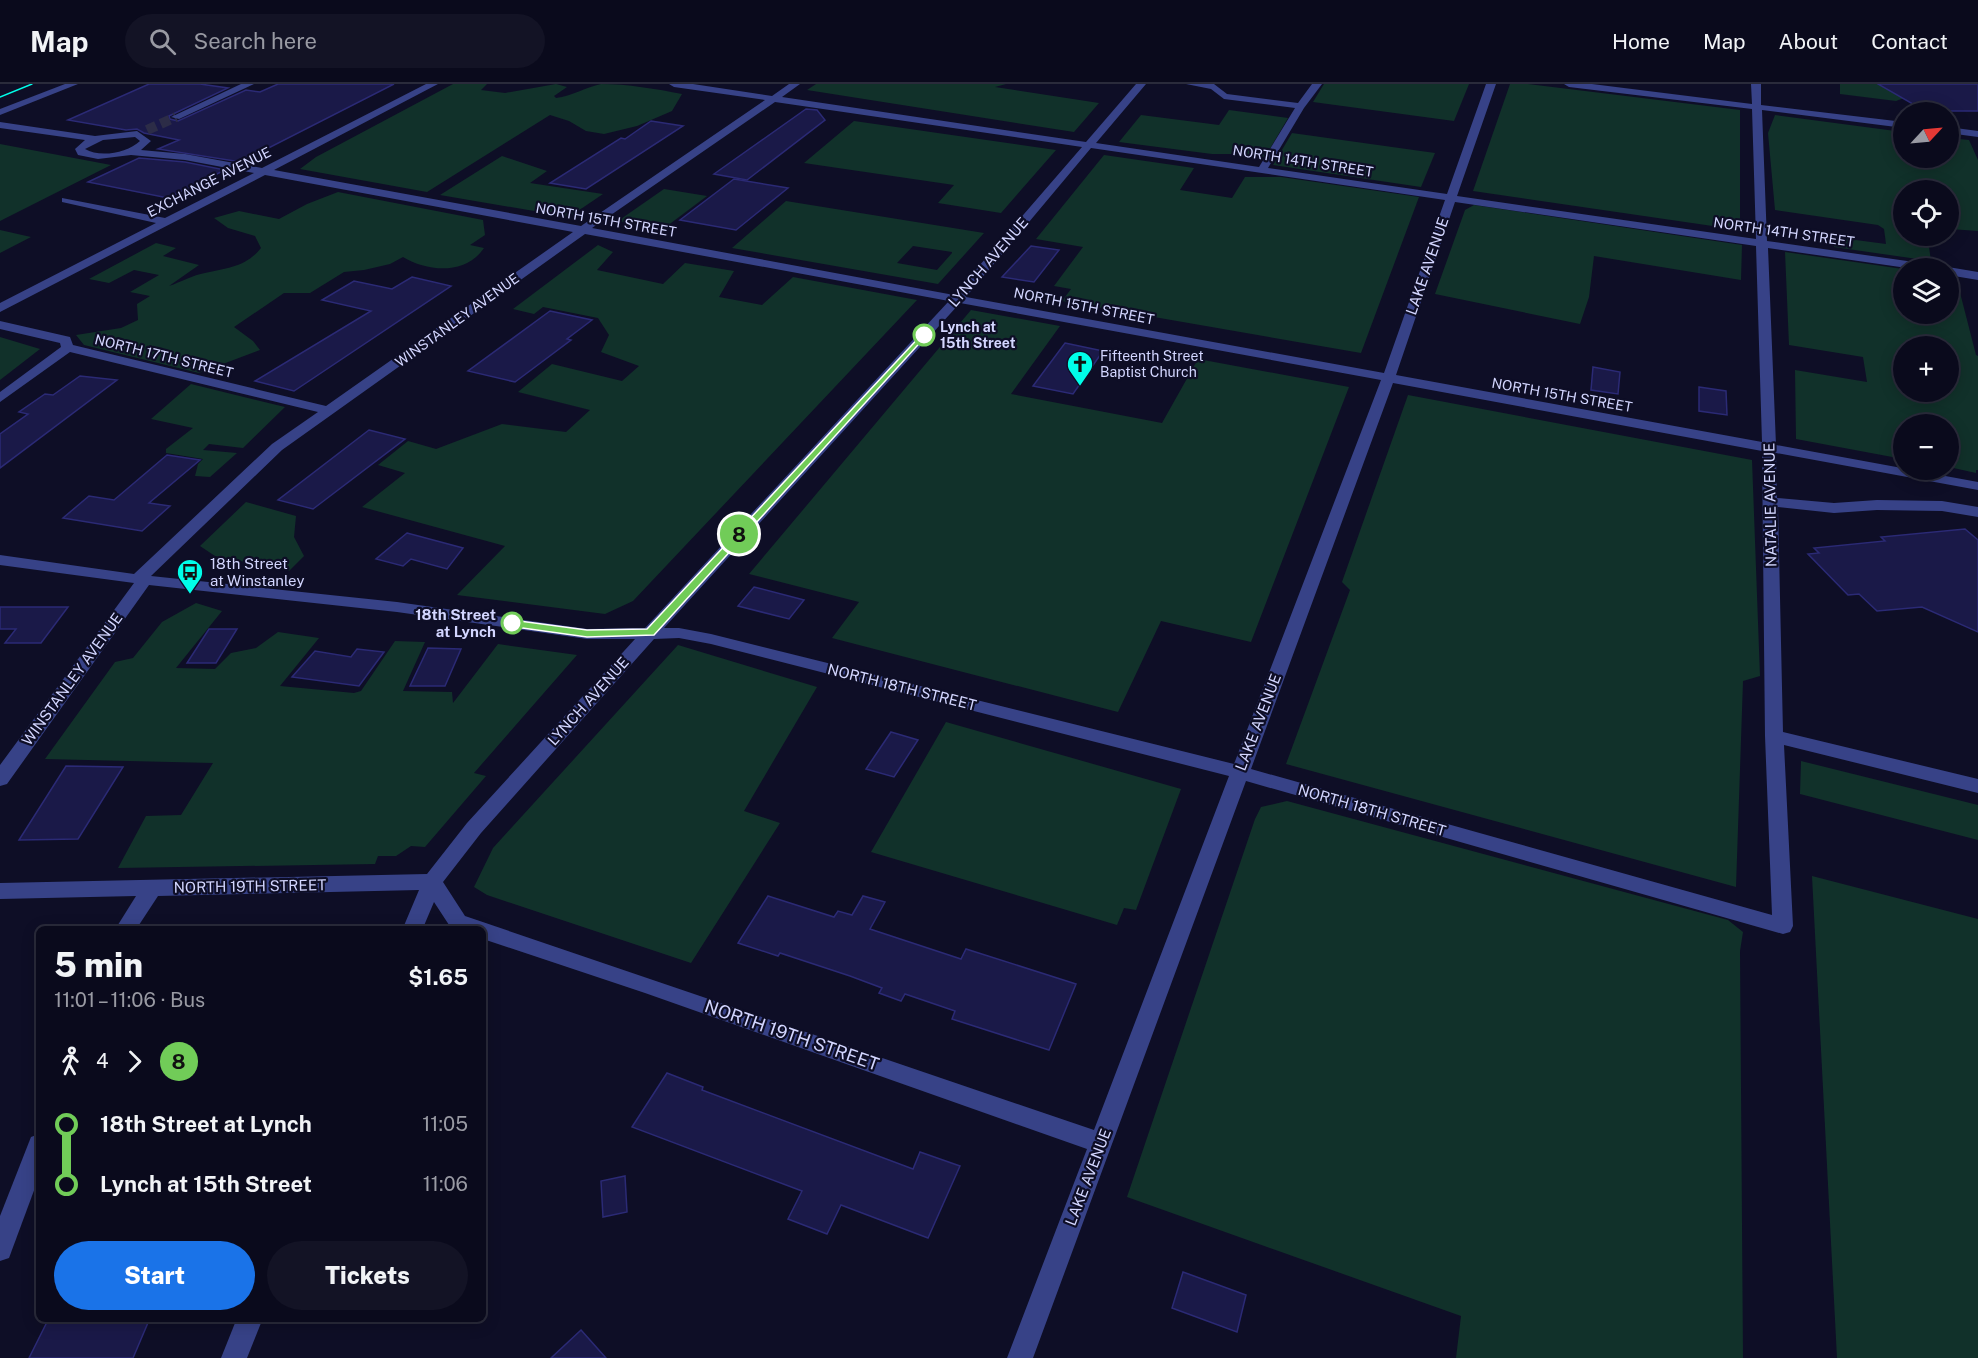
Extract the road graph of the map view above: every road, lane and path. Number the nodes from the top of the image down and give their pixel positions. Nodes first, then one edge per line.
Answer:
1 (73, 84) edge
2 (249, 84) edge
3 (433, 84) edge
4 (674, 84) edge
5 (795, 84) edge
6 (1142, 84) edge
7 (1191, 84) edge
8 (1317, 84) edge
9 (1491, 84) edge
10 (1569, 84) edge
11 (1756, 84) edge
12 (1636, 88) edge
13 (1283, 92) dead end
14 (775, 99) junction
15 (1276, 104) junction
16 (1301, 106) junction
17 (1757, 107) junction
18 (0, 112) edge
19 (176, 117) tunnel mouth
20 (1893, 124) edge
21 (0, 125) edge
22 (1959, 131) edge
23 (40, 133) junction
24 (1978, 134) edge
25 (97, 138) junction
26 (86, 143) junction
27 (1089, 143) junction
28 (142, 146) junction
29 (130, 152) junction
30 (185, 157) junction
31 (1262, 170) junction
32 (262, 172) junction
33 (1451, 199) junction
34 (66, 200) dead end
35 (166, 222) junction
36 (581, 231) junction
37 (1762, 244) junction
38 (1893, 263) edge
39 (1959, 273) edge
40 (1978, 276) edge
41 (958, 298) junction
42 (0, 308) edge
43 (0, 325) edge
44 (68, 348) junction
45 (1388, 379) junction
46 (0, 398) edge
47 (327, 410) junction
48 (1769, 448) junction
49 (1978, 486) edge
50 (1770, 502) junction
51 (1978, 512) edge
52 (0, 560) edge
53 (141, 580) junction
54 (650, 633) junction
55 (1774, 736) junction
56 (1239, 772) junction
57 (0, 779) edge
58 (1978, 786) edge
59 (432, 882) junction
60 (152, 888) junction
61 (0, 891) edge
62 (127, 926) edge
63 (413, 926) edge
64 (471, 926) edge
65 (1783, 926) joint
66 (486, 931) edge
67 (1101, 1143) junction
68 (36, 1153) edge
69 (0, 1249) edge
70 (248, 1322) edge
71 (234, 1358) edge
72 (1020, 1358) edge

1 - 18 street
2 - 19 street
3 - 32 street, EXCHANGE AVENUE
4 - 14 street, NORTH 14TH STREET
5 - 14 street, WINSTANLEY AVENUE
6 - 27 street, LYNCH AVENUE
7 - 15 street
8 - 16 street
9 - 33 street, LAKE AVENUE
10 - 12 street
11 - 17 street, NATALIE AVENUE
12 - 17 street
13 - 15 street
14 - 27 street, NORTH 14TH STREET
14 - 36 street, WINSTANLEY AVENUE
15 - 16 street
16 - 31 street
17 - 20 street
17 - 37 street, NATALIE AVENUE
21 - 23 street
22 - 24 street
23 - 25 street
23 - 26 street
25 - 26 street
25 - 28 street
26 - 29 street
27 - 31 street, NORTH 14TH STREET
27 - 41 street, LYNCH AVENUE
28 - 29 street
28 - 30 street, NORTH 15TH STREET
29 - 30 street, NORTH 15TH STREET
30 - 32 street, NORTH 15TH STREET
31 - 33 street, NORTH 14TH STREET
32 - 35 street, EXCHANGE AVENUE
32 - 36 street, NORTH 15TH STREET
33 - 37 street, NORTH 14TH STREET
33 - 45 street, LAKE AVENUE
34 - 35 street
35 - 42 street, EXCHANGE AVENUE
36 - 41 street, NORTH 15TH STREET
36 - 47 street, WINSTANLEY AVENUE
37 - 38 street, NORTH 14TH STREET
37 - 48 street, NATALIE AVENUE
39 - 40 street
41 - 45 street, NORTH 15TH STREET
41 - 54 street, LYNCH AVENUE
43 - 44 street, NORTH 17TH STREET
44 - 46 street
44 - 47 street, NORTH 17TH STREET
45 - 48 street, NORTH 15TH STREET
45 - 56 street, LAKE AVENUE
47 - 53 street, WINSTANLEY AVENUE
48 - 49 street, NORTH 15TH STREET
48 - 50 street, NATALIE AVENUE
50 - 51 street
50 - 55 street, NATALIE AVENUE
52 - 53 street, NORTH 18TH STREET
53 - 54 street, NORTH 18TH STREET
53 - 57 street, WINSTANLEY AVENUE
54 - 56 street, NORTH 18TH STREET
54 - 59 street, LYNCH AVENUE
55 - 58 street
55 - 65 street, NATALIE AVENUE
56 - 65 street, NORTH 18TH STREET
56 - 67 street, LAKE AVENUE
59 - 60 street, NORTH 19TH STREET
59 - 63 street, LYNCH AVENUE
59 - 64 street
60 - 61 street, NORTH 19TH STREET
60 - 62 street
66 - 67 street, NORTH 19TH STREET
67 - 72 street, LAKE AVENUE
68 - 69 street
70 - 71 street

